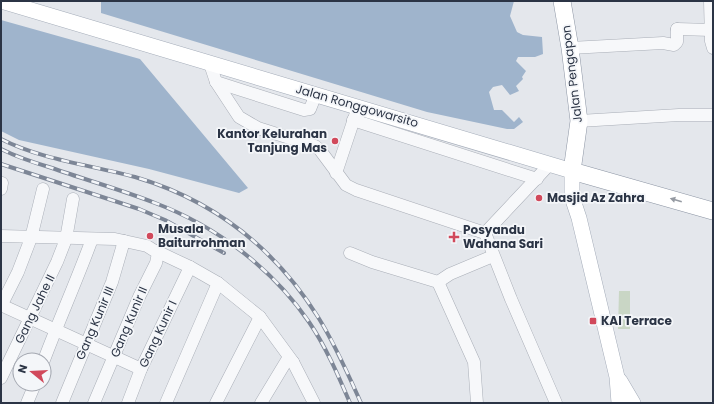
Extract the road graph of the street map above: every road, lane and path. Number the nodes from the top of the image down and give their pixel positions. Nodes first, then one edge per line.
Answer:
1 (1, 1) edge
2 (562, 1) edge
3 (710, 1) edge
4 (712, 14) edge
5 (711, 30) junction
6 (570, 48) junction
7 (713, 48) edge
8 (210, 64) junction
9 (216, 82) junction
10 (316, 94) junction
11 (358, 106) junction
12 (713, 115) edge
13 (354, 120) junction
14 (579, 121) junction
15 (550, 164) junction
16 (578, 172) junction
17 (336, 173) junction
18 (537, 179) junction
19 (43, 189) dead end
20 (72, 199) dead end
21 (713, 211) edge
22 (485, 233) junction
23 (1, 236) edge
24 (31, 238) junction
25 (66, 239) junction
26 (92, 239) junction
27 (124, 241) junction
28 (152, 248) junction
29 (350, 254) dead end
30 (493, 256) junction
31 (190, 267) junction
32 (438, 282) junction
33 (218, 283) junction
34 (1, 306) edge
35 (260, 317) junction
36 (30, 318) junction
37 (54, 329) junction
38 (86, 344) junction
39 (47, 352) edge
40 (114, 356) junction
41 (293, 362) junction
42 (141, 369) junction
43 (1, 378) edge
44 (32, 392) edge
45 (627, 401) edge
46 (27, 403) edge
47 (62, 403) edge
48 (94, 403) edge
49 (128, 403) edge
50 (166, 403) edge
51 (216, 403) edge
52 (262, 403) edge
53 (314, 403) edge
54 (477, 403) edge
55 (556, 403) edge

1 - 8 main road, Jalan Ronggowarsito
2 - 6 highway, Jalan Pengapon
3 - 4 street
4 - 5 street
5 - 6 street
5 - 7 street
6 - 14 highway, Jalan Pengapon
8 - 9 street
8 - 10 main road, Jalan Ronggowarsito
9 - 10 street
9 - 17 street
10 - 11 main road, Jalan Ronggowarsito
11 - 13 street
11 - 15 main road, Jalan Ronggowarsito
12 - 14 street
13 - 17 street
13 - 18 street
14 - 16 highway, Jalan Pengapon
15 - 16 main road, Jalan Ronggowarsito
15 - 18 street
21 -> 16 highway, Jalan Ronggowarsito
16 - 45 main road
17 - 22 street
18 - 22 street
19 - 24 street
20 - 25 street, Gang Jahe II
22 - 30 street
23 - 24 street
24 - 25 street
24 - 34 street
25 - 26 street
25 - 36 street, Gang Jahe II
26 - 27 street
26 - 37 street
27 - 28 street
27 - 38 street, Gang Kunir III
28 - 31 street
28 - 40 street, Gang Kunir II
29 - 32 street
30 - 32 street
30 - 55 street
31 - 33 street
31 - 42 street, Gang Kunir I
32 - 54 street
33 - 35 street
33 - 50 street
34 - 36 street
35 - 41 street
35 - 51 street
36 - 37 street
36 - 43 street, Gang Jahe II
37 - 38 street
37 - 39 street
38 - 40 street
38 - 47 street, Gang Kunir III
40 - 42 street
40 - 48 street, Gang Kunir II
41 - 52 street
41 - 53 street
42 - 49 street, Gang Kunir I
44 - 46 street

